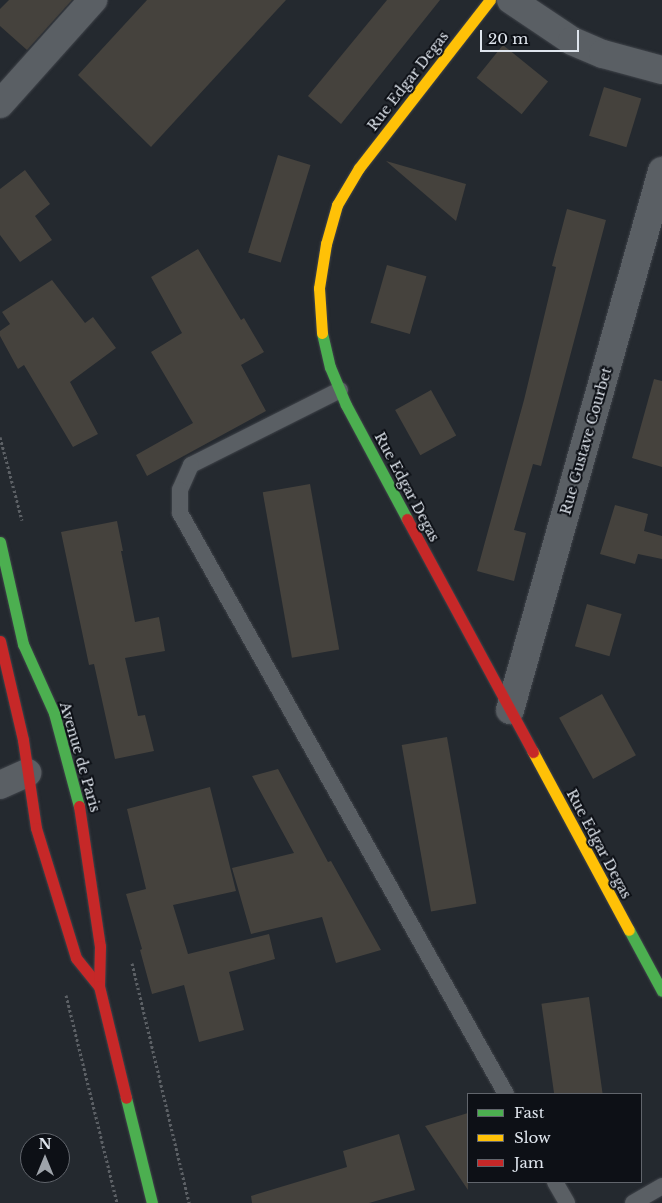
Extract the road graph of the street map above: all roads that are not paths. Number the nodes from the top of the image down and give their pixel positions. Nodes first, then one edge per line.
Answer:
1 (94, 0) edge
2 (490, 0) edge
3 (511, 0) edge
4 (662, 70) edge
5 (0, 104) edge
6 (662, 171) edge
7 (340, 390) junction
8 (0, 542) edge
9 (0, 641) edge
10 (510, 710) junction
11 (27, 773) junction
12 (0, 785) edge
13 (99, 986) junction
14 (662, 991) edge
15 (505, 1093) edge
16 (556, 1183) edge
17 (662, 1186) edge
18 (152, 1203) edge
19 (567, 1203) edge
20 (633, 1203) edge

1 - 5 street
2 - 7 street, Rue Edgar Degas
3 - 4 street
6 - 10 street, Rue Gustave Courbet
7 - 10 street, Rue Edgar Degas
7 - 15 lane
8 - 13 street, Avenue de Paris
9 - 11 street, Avenue de Paris
10 - 14 street, Rue Edgar Degas
11 - 12 street
11 - 13 street, Avenue de Paris
13 - 18 street, Avenue de Paris
16 - 19 lane
17 - 20 lane

